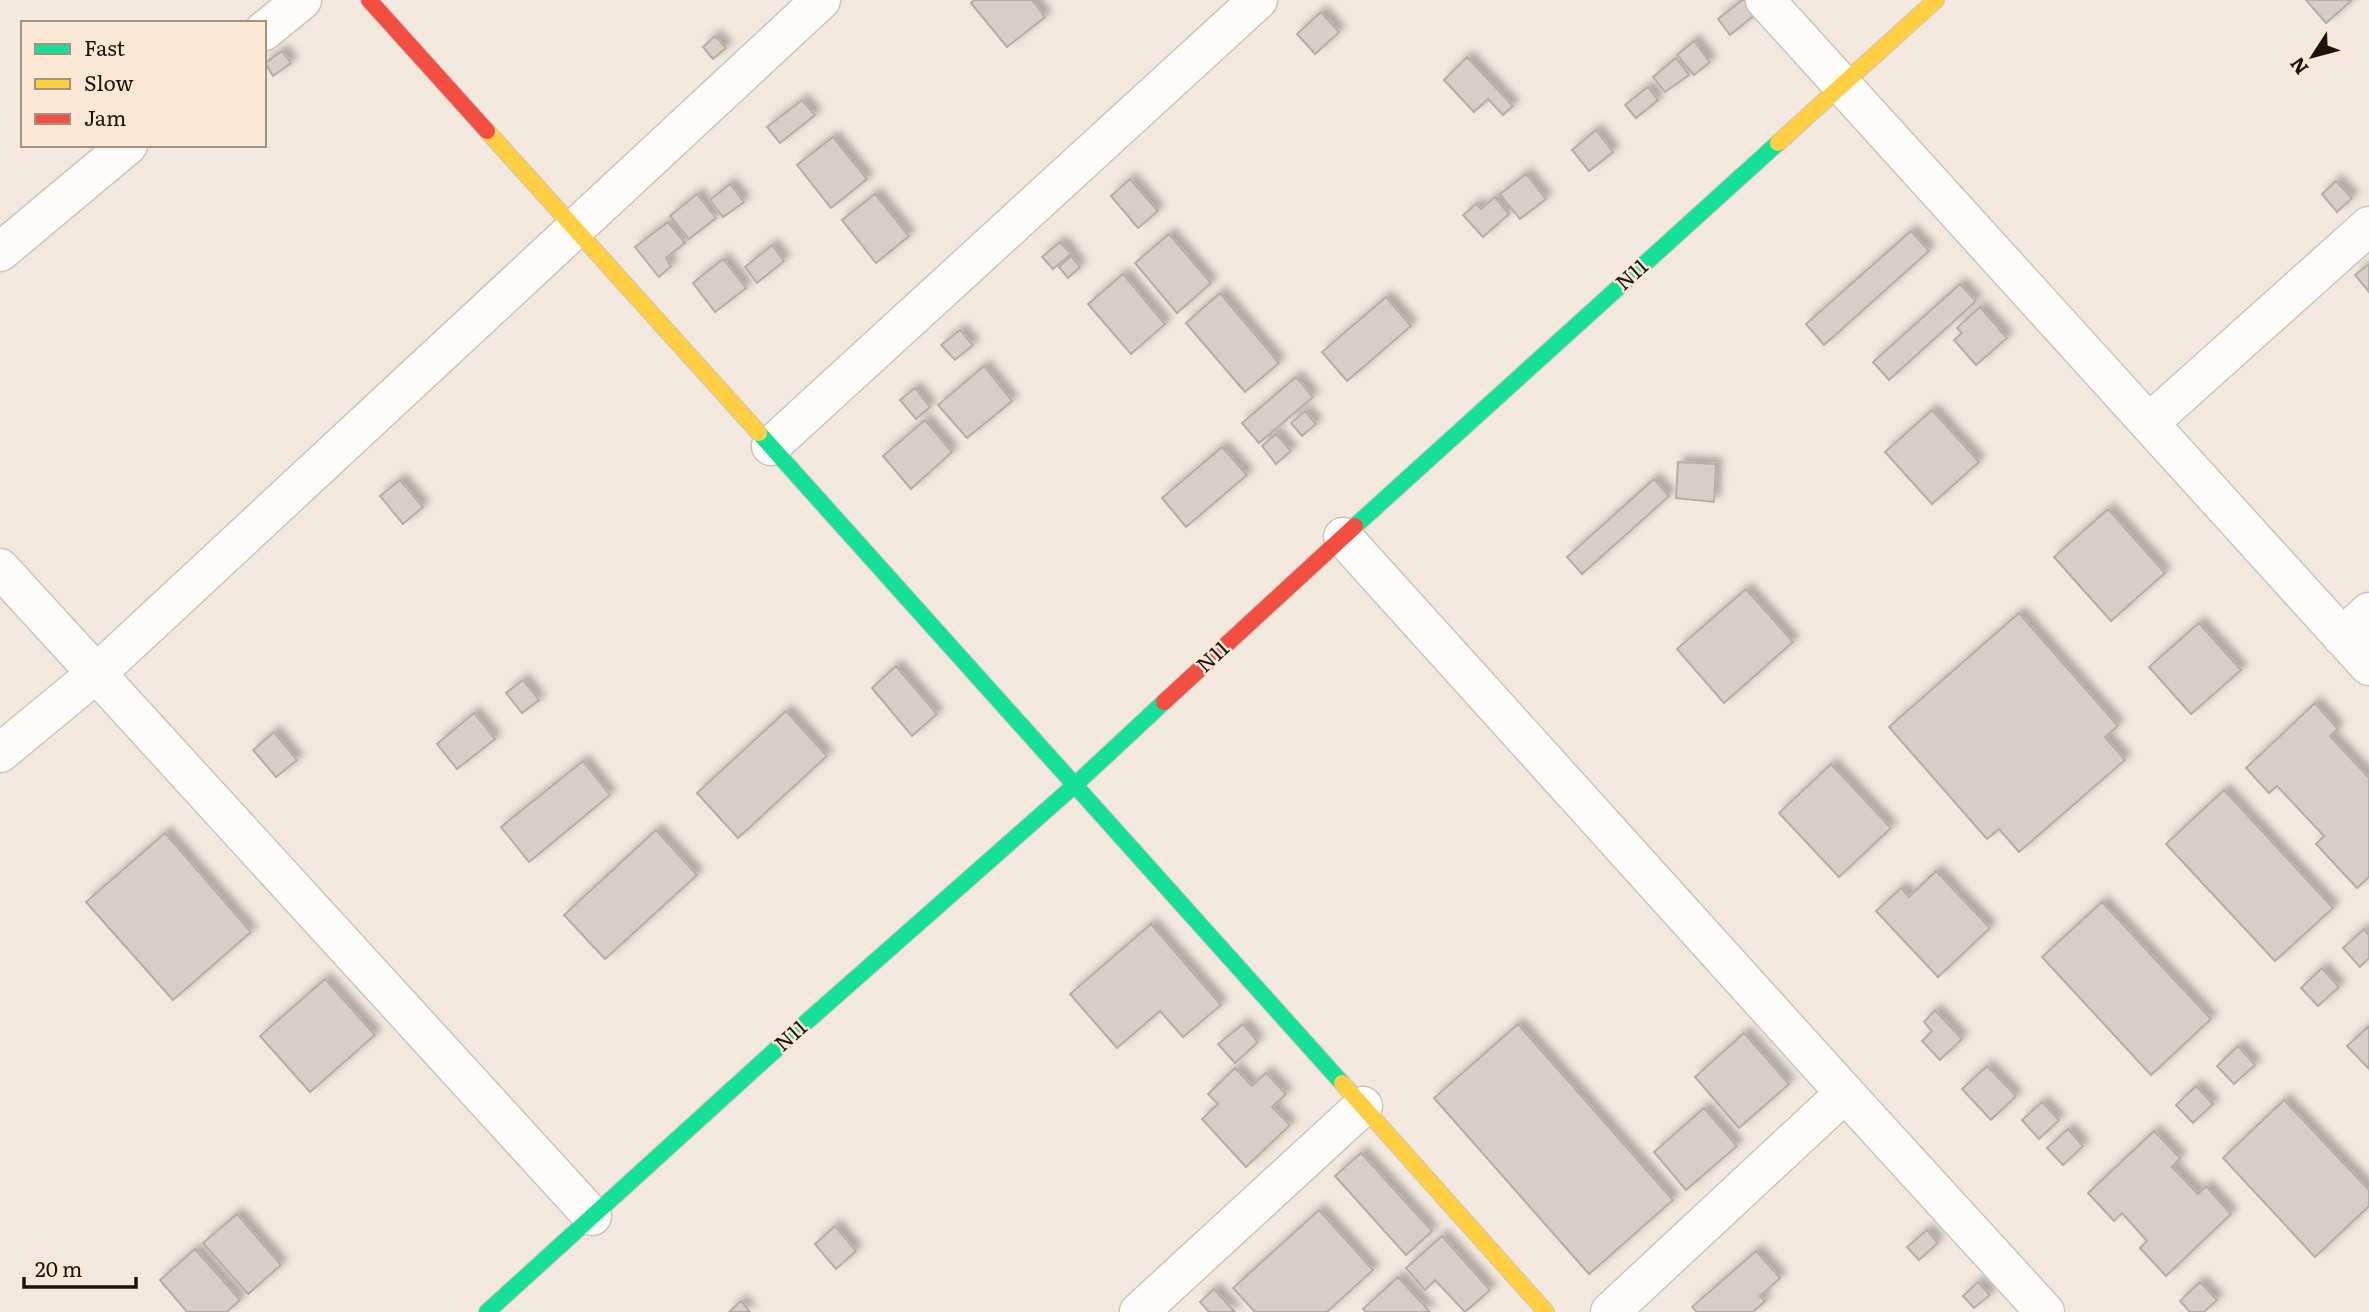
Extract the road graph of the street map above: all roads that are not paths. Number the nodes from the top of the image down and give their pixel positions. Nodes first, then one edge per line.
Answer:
1 (302, 0) edge
2 (369, 0) edge
3 (821, 0) edge
4 (1258, 0) edge
5 (1765, 0) edge
6 (1936, 0) edge
7 (266, 29) edge
8 (1843, 84) junction
9 (126, 147) edge
10 (2369, 226) edge
11 (576, 229) junction
12 (0, 252) edge
13 (2149, 423) junction
14 (771, 446) junction
15 (1343, 537) junction
16 (0, 568) edge
17 (2356, 624) edge
18 (2369, 666) edge
19 (97, 673) junction
20 (0, 753) edge
21 (1076, 784) junction
22 (1845, 1093) junction
23 (1363, 1106) junction
24 (592, 1216) junction
25 (487, 1312) edge
26 (1139, 1312) edge
27 (1546, 1312) edge
28 (1610, 1312) edge
29 (2045, 1312) edge

1 - 7 street
2 - 11 main road
3 - 11 street
4 - 14 street
5 - 8 street
6 - 8 main road, N11
8 - 13 street
8 - 15 main road, N11
9 - 12 street
10 - 13 street
11 - 14 main road
11 - 19 street
13 - 17 street
14 - 21 main road
15 - 21 main road, N11
15 - 22 street
16 - 19 street
17 - 18 street
19 - 20 street
19 - 24 street
21 - 23 main road
21 - 24 main road, N11
22 - 28 street
22 - 29 street
23 - 26 street
23 - 27 main road
24 - 25 main road, N11

